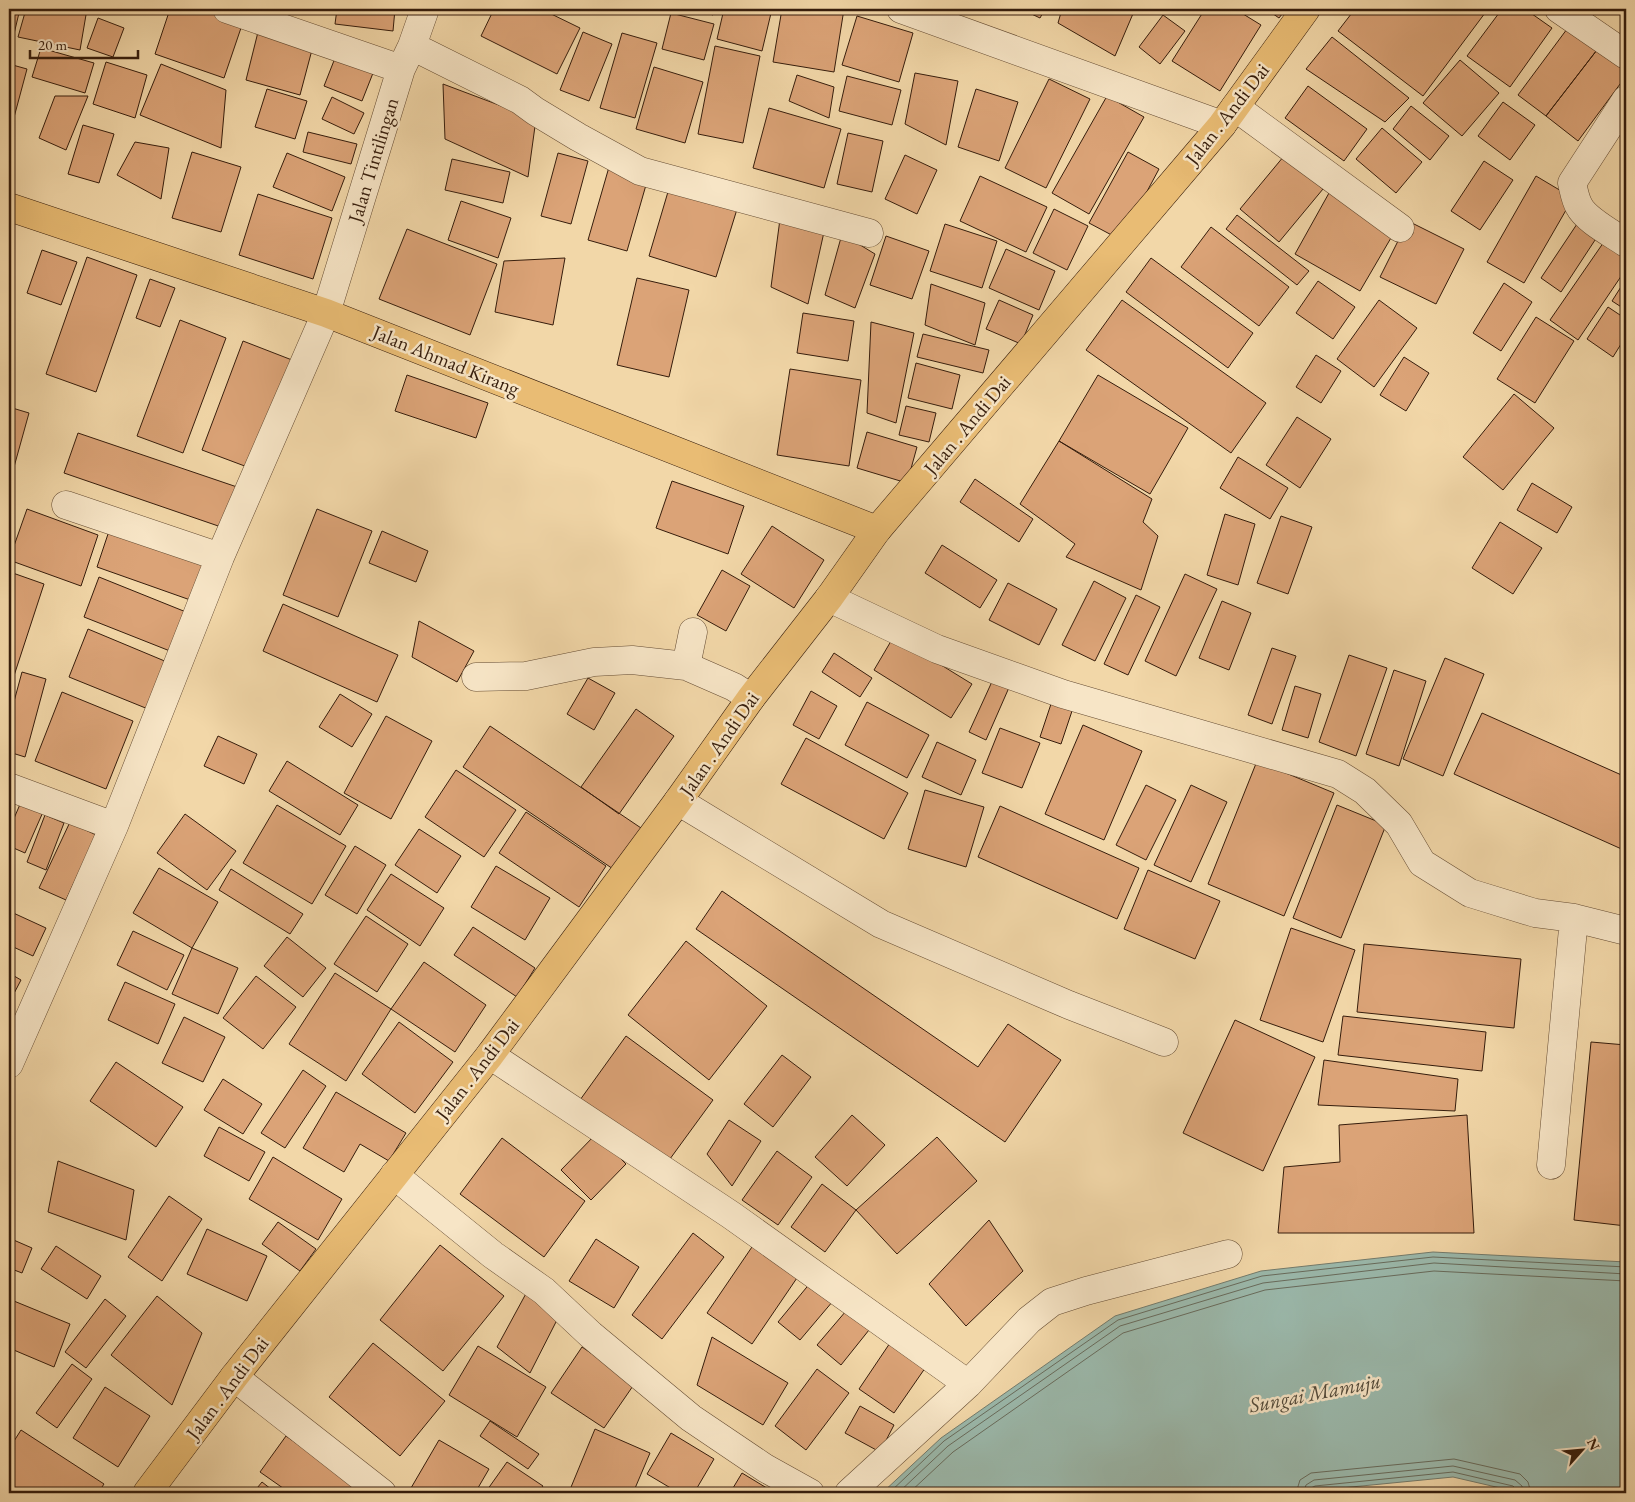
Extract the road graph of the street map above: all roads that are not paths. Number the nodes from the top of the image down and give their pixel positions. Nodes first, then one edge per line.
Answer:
1 (227, 9) edge
2 (425, 9) edge
3 (901, 9) edge
4 (1306, 9) edge
5 (1559, 9) edge
6 (1626, 55) edge
7 (407, 58) junction
8 (1626, 100) edge
9 (1228, 116) junction
10 (9, 207) edge
11 (1400, 228) dead end
12 (869, 233) dead end
13 (1626, 242) edge
14 (326, 312) junction
15 (66, 505) dead end
16 (877, 530) junction
17 (220, 557) junction
18 (829, 598) junction
19 (693, 632) dead end
20 (686, 666) junction
21 (476, 677) dead end
22 (751, 698) junction
23 (9, 787) edge
24 (678, 801) junction
25 (114, 826) junction
26 (1574, 918) junction
27 (1626, 931) edge
28 (1164, 1042) dead end
29 (490, 1055) junction
30 (9, 1064) edge
31 (1551, 1165) dead end
32 (394, 1175) junction
33 (1228, 1254) dead end
34 (234, 1377) junction
35 (968, 1384) junction
36 (147, 1493) edge
37 (382, 1493) edge
38 (810, 1493) edge
39 (849, 1493) edge

1 - 7 street
2 - 7 street, Jalan Tintilingan
3 - 9 street
4 - 9 main road, Jalan . Andi Dai
5 - 6 street
7 - 12 street
7 - 14 street, Jalan Tintilingan
8 - 13 street
9 - 11 street
9 - 16 main road, Jalan . Andi Dai
10 - 14 main road, Jalan Ahmad Kirang
14 - 16 main road, Jalan Ahmad Kirang
14 - 17 street, Jalan Tintilingan
15 - 17 street
16 - 18 main road, Jalan . Andi Dai
17 - 25 street, Jalan Tintilingan
18 - 22 main road, Jalan . Andi Dai
18 - 26 street
19 - 20 street
20 - 21 street
20 - 22 street
22 - 24 main road, Jalan . Andi Dai
23 - 25 street
24 - 28 street
24 - 29 main road, Jalan . Andi Dai
25 - 30 street, Jalan Tintilingan
26 - 27 street
26 - 31 street
29 - 32 main road, Jalan . Andi Dai
29 - 35 street
32 - 34 main road, Jalan . Andi Dai
32 - 38 street
33 - 35 street
34 - 36 main road, Jalan . Andi Dai
34 - 37 street
35 - 39 street

